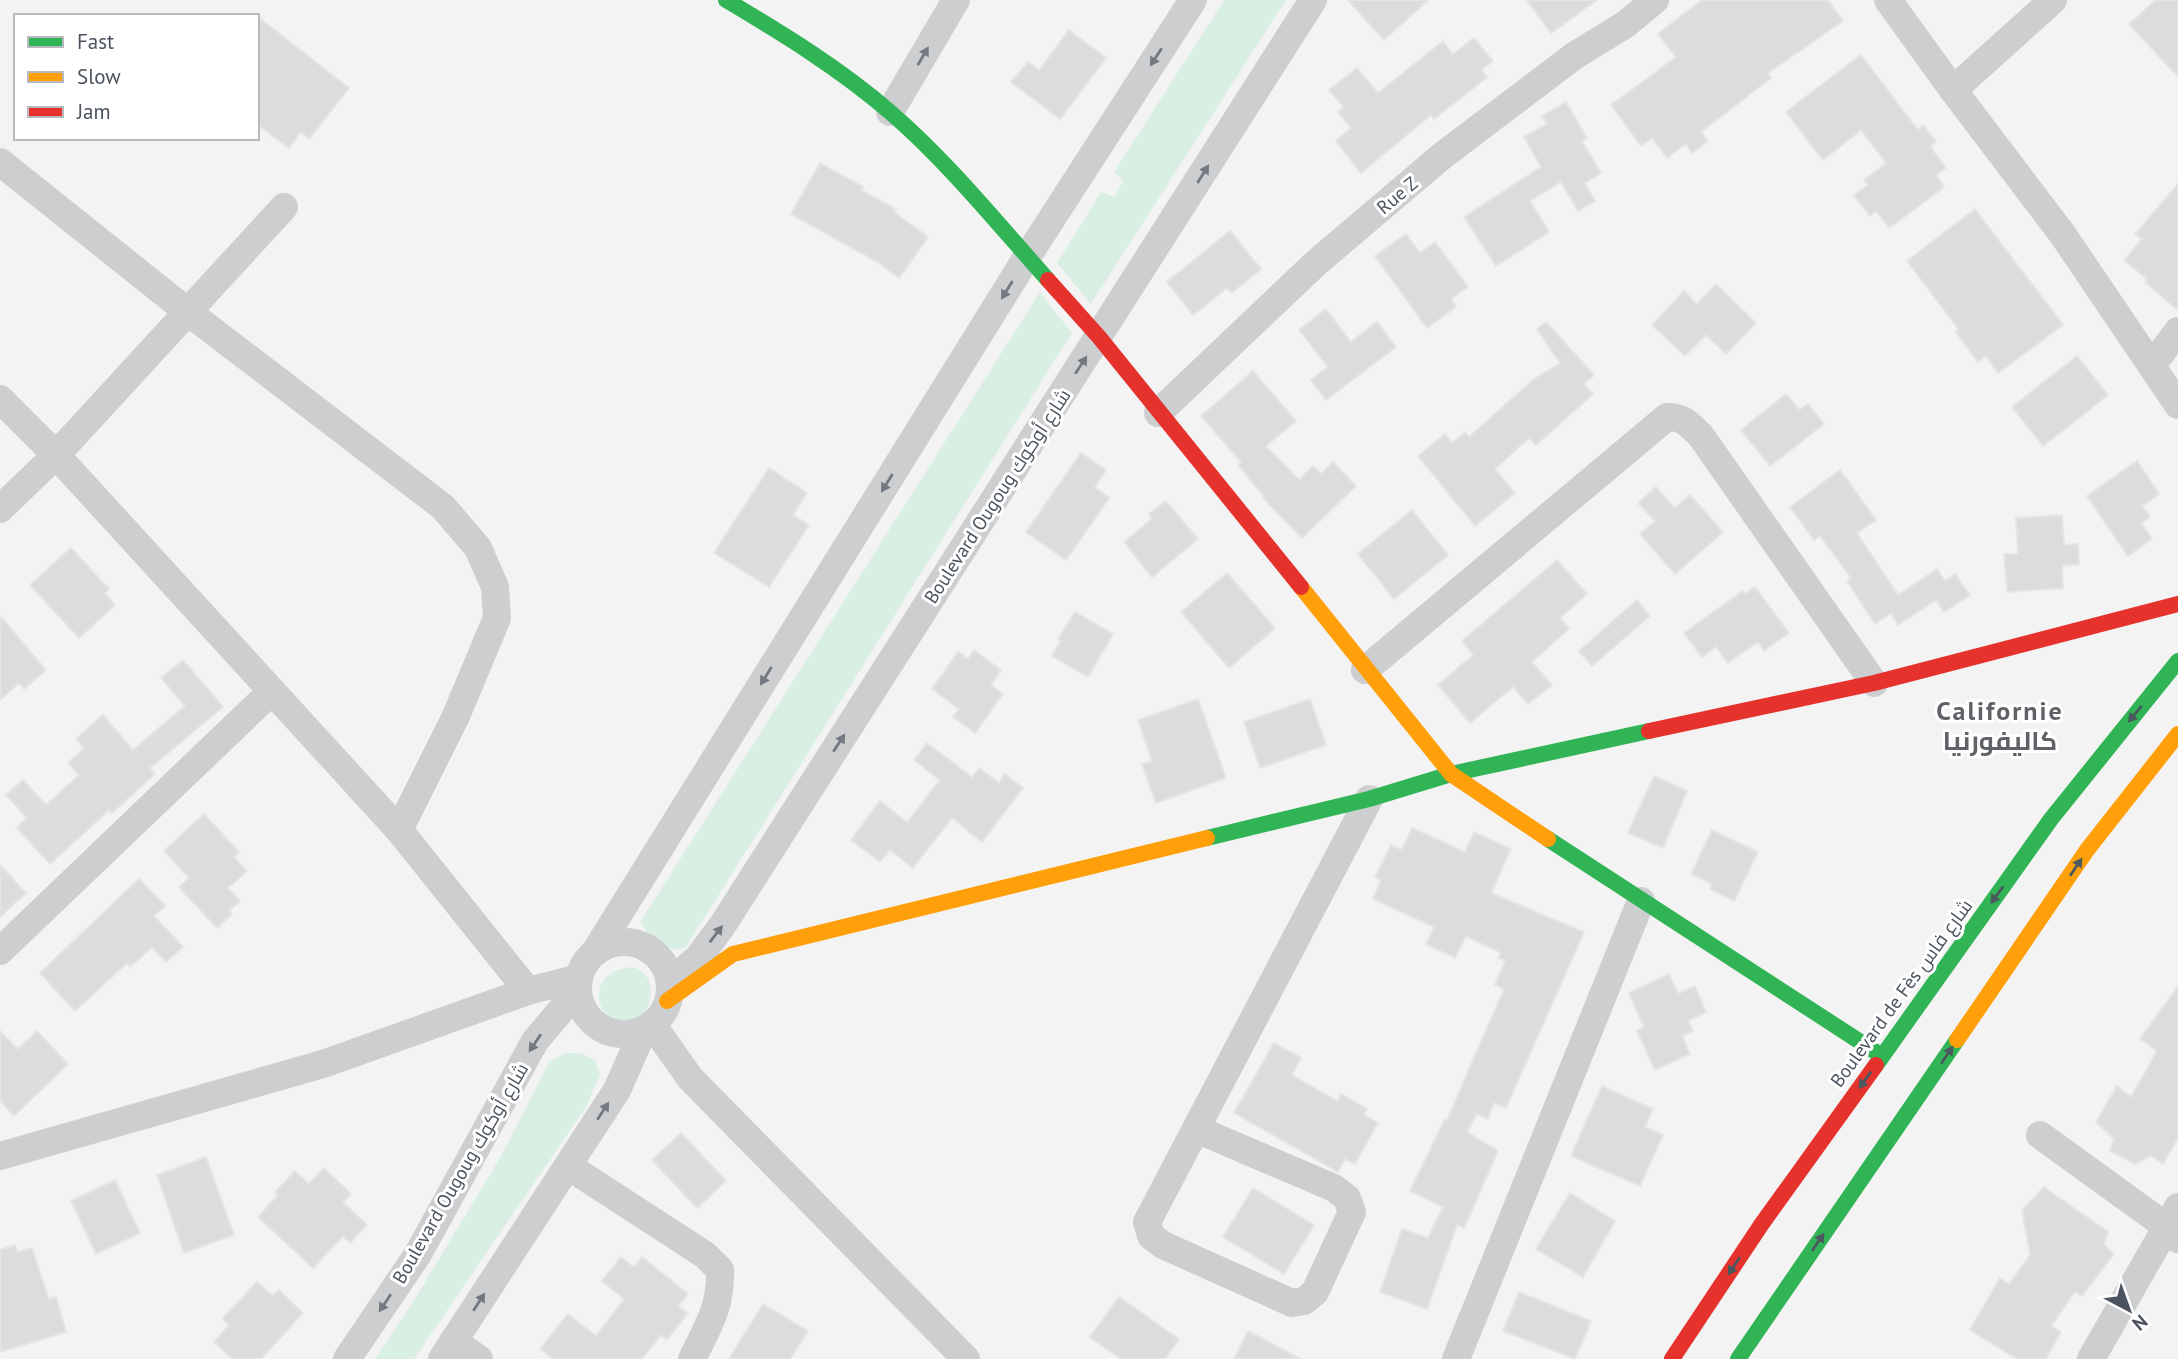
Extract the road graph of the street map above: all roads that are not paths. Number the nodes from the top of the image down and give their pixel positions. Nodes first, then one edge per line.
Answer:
1 (726, 0) edge
2 (956, 0) edge
3 (1193, 0) edge
4 (1313, 0) edge
5 (1655, 0) edge
6 (1888, 0) edge
7 (2053, 0) edge
8 (1953, 90) junction
9 (890, 112) junction
10 (0, 162) edge
11 (284, 207) dead end
12 (1027, 257) junction
13 (188, 312) junction
14 (2178, 331) edge
15 (1099, 337) junction
16 (2152, 365) junction
17 (0, 399) edge
18 (2178, 405) edge
19 (1158, 413) junction
20 (56, 456) junction
21 (0, 509) edge
22 (2177, 603) edge
23 (2178, 661) edge
24 (1365, 670) junction
25 (1874, 683) junction
26 (272, 691) junction
27 (2178, 734) edge
28 (1451, 774) junction
29 (1369, 799) junction
30 (399, 830) junction
31 (1641, 901) junction
32 (0, 951) edge
33 (595, 952) junction
34 (578, 984) junction
35 (528, 991) junction
36 (658, 1010) junction
37 (1882, 1056) junction
38 (1196, 1129) junction
39 (2040, 1135) dead end
40 (0, 1155) edge
41 (568, 1166) junction
42 (2174, 1225) edge
43 (448, 1350) edge
44 (347, 1359) edge
45 (479, 1359) edge
46 (692, 1359) edge
47 (966, 1359) edge
48 (1456, 1359) edge
49 (1672, 1359) edge
50 (1738, 1359) edge
51 (2091, 1359) edge

1 - 9 street
9 -> 2 street
3 -> 12 street
15 -> 4 street, Boulevard Ougoug شارع أوكوك
5 - 19 street, Rue Z
6 - 8 street
7 - 8 street
8 - 16 street
9 - 12 street
10 - 13 street
11 - 13 street
12 - 15 street
12 -> 33 street
13 - 20 street
13 - 30 street
14 - 16 street
15 - 19 street
36 -> 15 street, Boulevard Ougoug شارع أوكوك
16 - 18 street
17 - 20 street
19 - 24 street
20 - 21 street
20 - 26 street
22 - 25 street
23 -> 37 street, Boulevard de Fès شارع فاس
24 - 25 street
24 - 28 street
25 - 28 street
26 - 30 street
26 - 32 street
50 -> 27 street
28 - 29 street
28 - 31 street
29 - 36 street
29 - 38 street
30 - 35 street
31 - 37 street
31 - 48 street
33 - 34 street
33 - 36 street
34 - 35 street
34 - 36 street
34 -> 44 street, Boulevard Ougoug شارع أوكوك
35 - 40 street
41 -> 36 street, Boulevard Ougoug شارع أوكوك
36 - 47 street
37 -> 49 street, Boulevard de Fès شارع فاس
38 - 38 street
39 - 42 street
43 -> 41 street, Boulevard Ougoug شارع أوكوك
41 - 46 street
42 - 51 street
43 - 45 street

